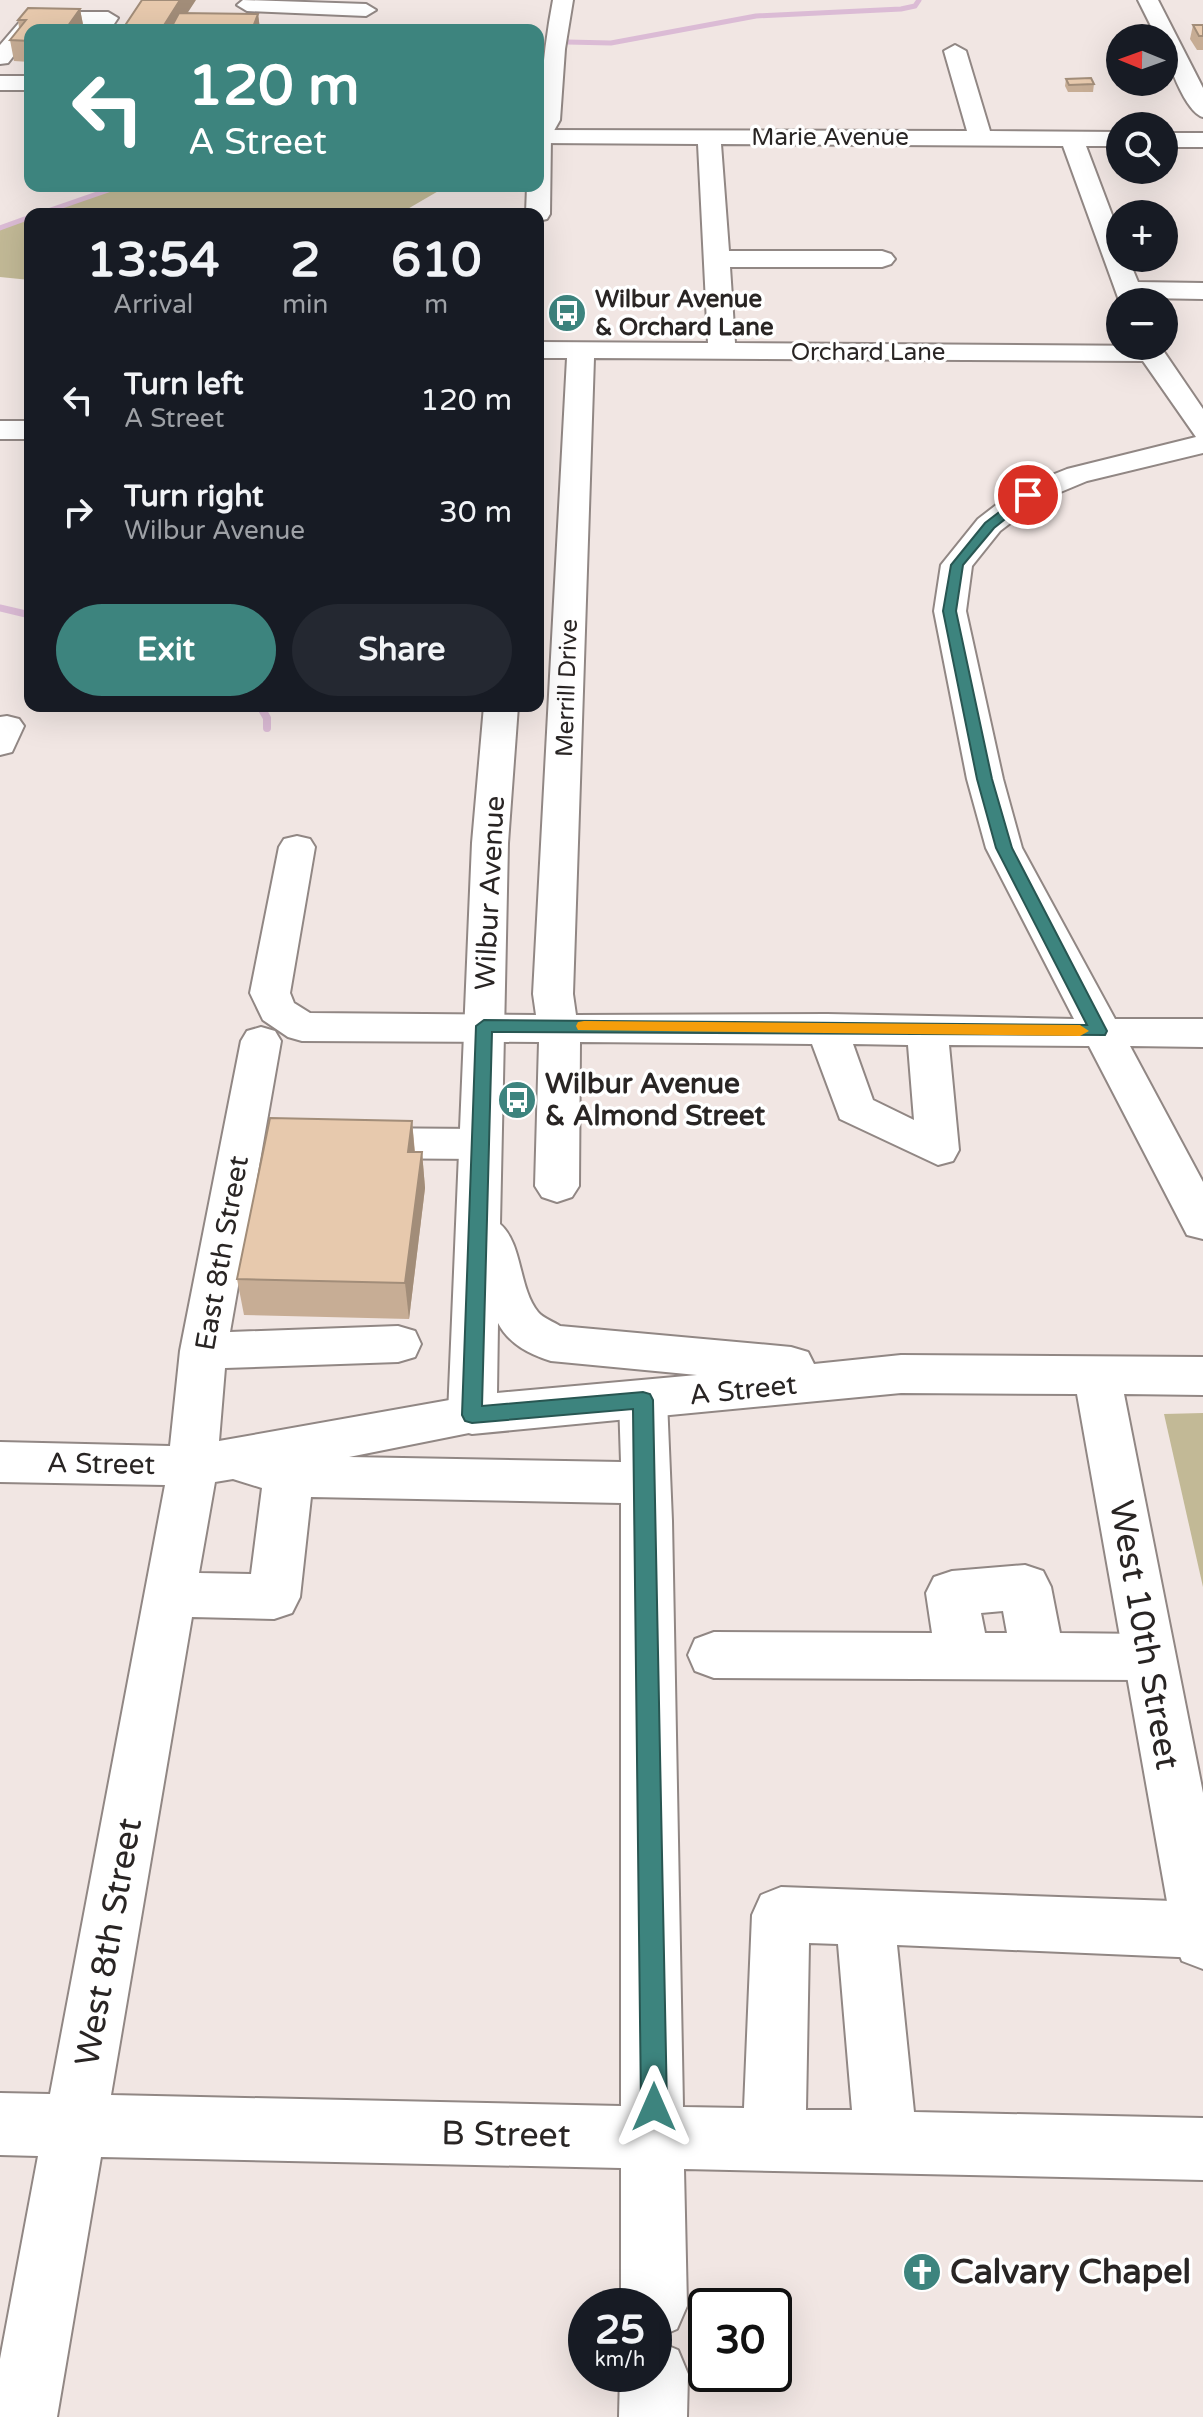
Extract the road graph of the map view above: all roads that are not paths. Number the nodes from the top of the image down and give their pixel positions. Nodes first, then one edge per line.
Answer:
1 (542, 0) edge
2 (563, 0) edge
3 (1148, 0) edge
4 (247, 5) dead end
5 (374, 5) edge
6 (28, 24) edge
7 (104, 24) edge
8 (343, 24) edge
9 (540, 24) edge
10 (24, 29) edge
11 (955, 51) dead end
12 (0, 58) edge
13 (0, 68) edge
14 (24, 69) edge
15 (0, 83) edge
16 (24, 83) edge
17 (1203, 110) edge
18 (544, 127) edge
19 (544, 134) edge
20 (709, 136) junction
21 (980, 137) junction
22 (1072, 139) junction
23 (1106, 139) edge
24 (1178, 140) edge
25 (1203, 140) edge
26 (716, 259) junction
27 (882, 259) dead end
28 (1127, 288) edge
29 (1203, 291) edge
30 (1178, 293) edge
31 (1106, 349) edge
32 (544, 350) edge
33 (581, 350) junction
34 (722, 351) junction
35 (1156, 360) edge
36 (0, 430) edge
37 (24, 430) edge
38 (1203, 430) edge
39 (1203, 444) edge
40 (501, 712) edge
41 (297, 847) dead end
42 (484, 1026) junction
43 (558, 1026) junction
44 (827, 1028) junction
45 (927, 1029) junction
46 (1099, 1031) junction
47 (1203, 1033) edge
48 (261, 1041) dead end
49 (321, 1142) edge
50 (480, 1144) junction
51 (557, 1186) dead end
52 (477, 1203) junction
53 (1203, 1223) edge
54 (398, 1344) dead end
55 (203, 1351) junction
56 (901, 1374) junction
57 (1097, 1375) junction
58 (1203, 1376) edge
59 (643, 1400) junction
60 (472, 1415) junction
61 (0, 1462) edge
62 (212, 1462) junction
63 (291, 1462) junction
64 (646, 1483) junction
65 (170, 1594) junction
66 (714, 1655) dead end
67 (962, 1656) junction
68 (1038, 1657) junction
69 (1147, 1657) junction
70 (1187, 1779) edge
71 (865, 1916) junction
72 (1202, 1935) edge
73 (0, 2124) edge
74 (76, 2126) junction
75 (654, 2138) junction
76 (774, 2140) junction
77 (886, 2143) junction
78 (1203, 2149) edge
79 (654, 2288) edge
80 (654, 2392) edge
81 (23, 2417) edge
82 (653, 2417) edge

1 - 9 street
2 - 18 street
3 - 17 street
4 - 5 street
5 - 8 street
6 - 7 street
10 - 12 street
11 - 21 street
13 - 14 street
15 - 16 street
19 - 20 street, Marie Avenue
20 - 21 street, Marie Avenue
20 - 26 street
21 - 22 street, Marie Avenue
22 - 23 street, Marie Avenue
22 - 28 street
24 - 25 street
26 - 27 street
26 - 34 street
29 - 30 street
31 - 34 street, Orchard Lane
32 - 33 street, Orchard Lane
33 - 34 street, Orchard Lane
33 - 43 street, Merrill Drive
35 - 38 street
36 - 37 street
39 - 46 street
40 - 42 street, Wilbur Avenue
41 - 42 street
42 - 43 street
42 - 50 street, Wilbur Avenue
43 - 44 street
43 - 51 street, Merrill Drive
44 - 45 street
44 - 45 street
45 - 46 street
46 - 47 street
46 - 53 street
48 - 55 street, East 8th Street
49 - 50 street
50 - 52 street, Wilbur Avenue
52 - 56 street
52 - 60 street, Wilbur Avenue
54 - 55 street
55 - 62 street, East 8th Street
56 - 57 street, A Street
56 - 59 street, A Street
57 - 58 street, A Street
57 - 69 street, West 10th Street
59 - 60 street, A Street
59 - 64 street
60 - 63 street, A Street
61 - 62 street, A Street
62 - 63 street, A Street
62 - 65 street, West 8th Street
63 - 64 street
63 - 65 street
64 - 75 street
65 - 74 street, West 8th Street
66 - 67 street
67 - 68 street
67 - 68 street
68 - 69 street
69 - 70 street, West 10th Street
70 - 72 street, West 10th Street
71 - 72 street
71 - 76 street
71 - 77 street
73 - 74 street, B Street
74 - 75 street, B Street
74 - 81 street, West 8th Street
75 - 76 street, B Street
75 - 79 street
76 - 77 street, B Street
77 - 78 street, B Street
80 - 82 street

